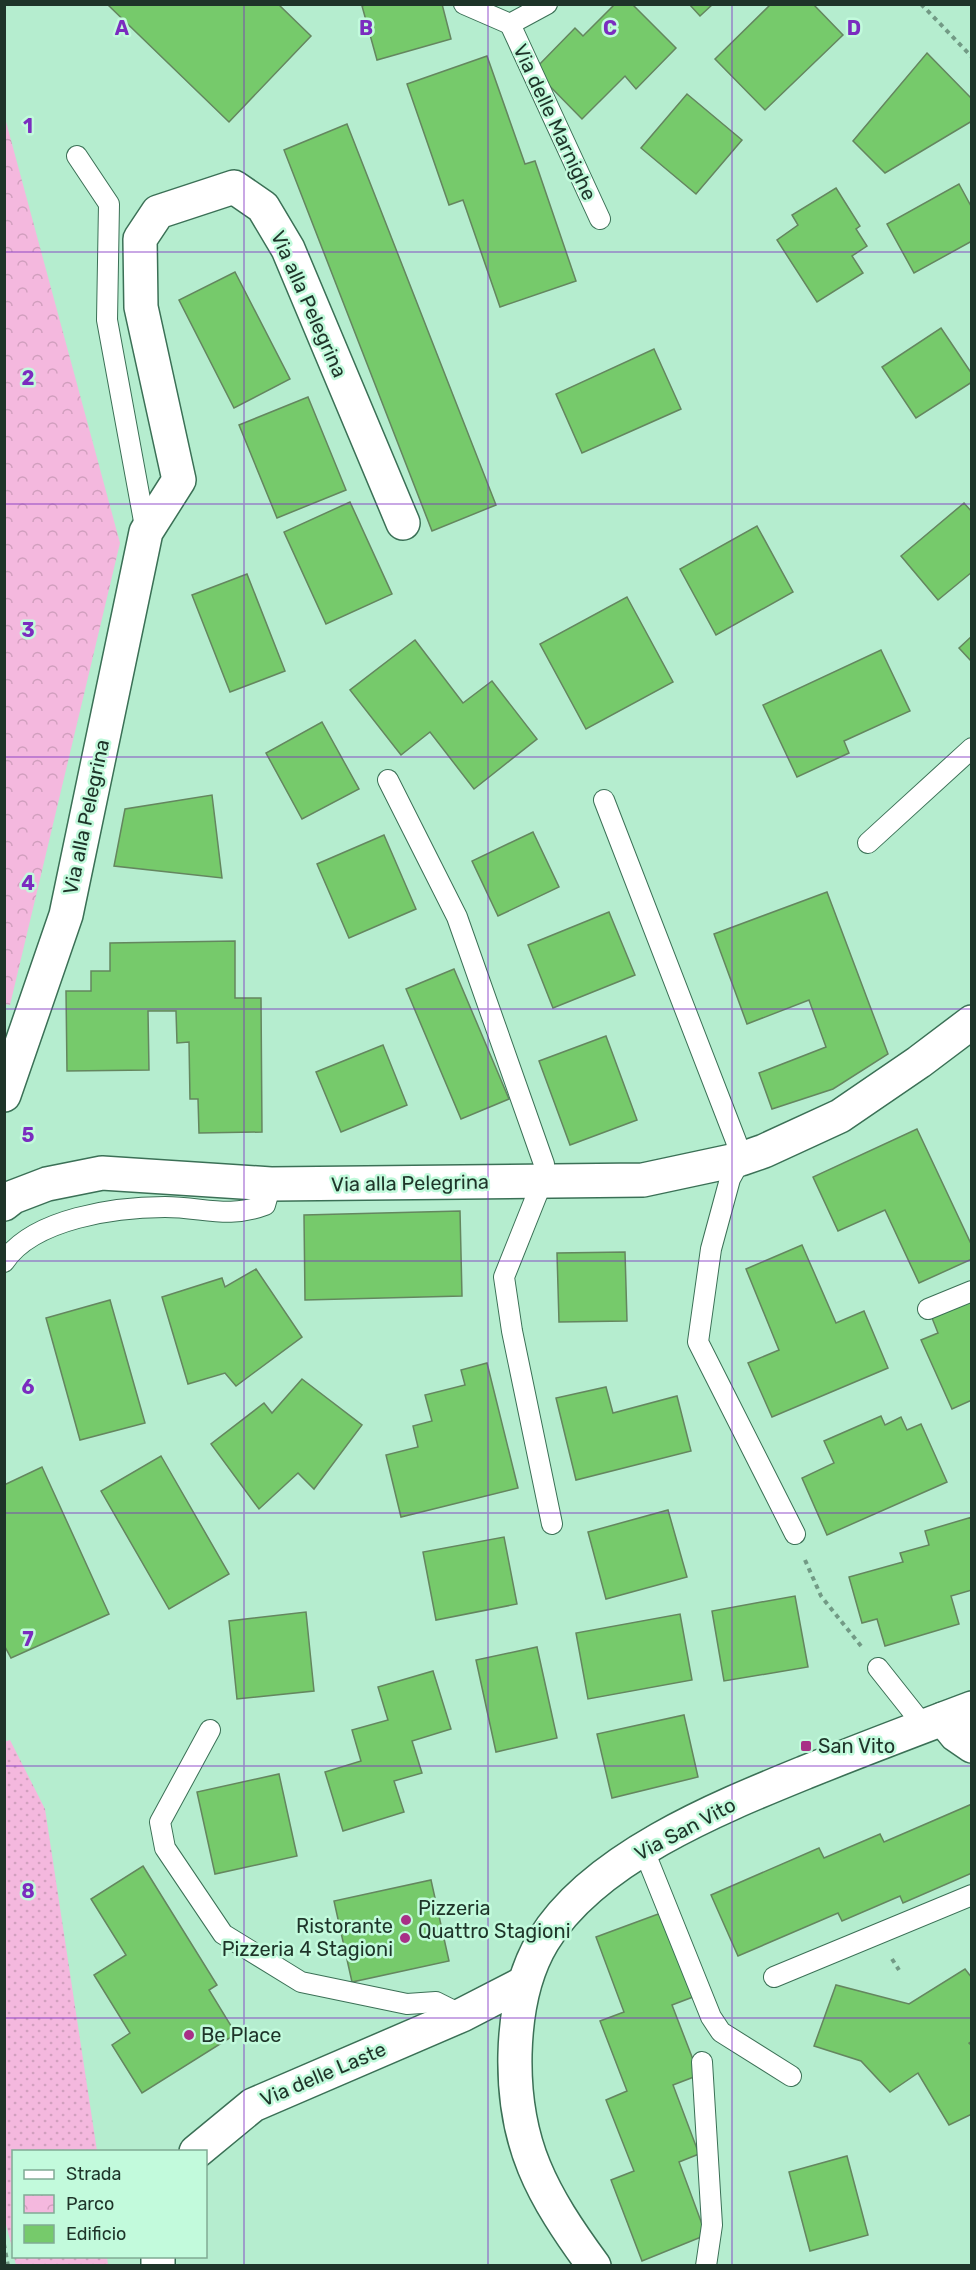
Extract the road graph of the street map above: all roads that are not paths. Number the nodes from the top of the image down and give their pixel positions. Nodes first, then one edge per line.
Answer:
1 (464, 4) edge
2 (547, 4) edge
3 (510, 24) junction
4 (77, 156) dead end
5 (600, 219) dead end
6 (403, 523) dead end
7 (146, 532) junction
8 (972, 748) edge
9 (388, 780) dead end
10 (604, 800) dead end
11 (868, 843) dead end
12 (972, 1022) edge
13 (4, 1095) edge
14 (741, 1159) junction
15 (542, 1182) junction
16 (272, 1184) junction
17 (8, 1193) edge
18 (4, 1262) edge
19 (972, 1291) edge
20 (928, 1309) dead end
21 (552, 1524) dead end
22 (795, 1534) road end
23 (878, 1668) road end
24 (946, 1718) edge
25 (210, 1730) dead end
26 (972, 1746) edge
27 (643, 1848) junction
28 (972, 1895) edge
29 (774, 1977) dead end
30 (524, 1983) junction
31 (462, 2015) junction
32 (702, 2062) dead end
33 (791, 2076) dead end
34 (197, 2150) edge
35 (594, 2265) edge
36 (706, 2265) edge

1 - 3 lane, Via delle Marnighe
2 - 3 lane, Via delle Marnighe
3 - 5 lane, Via delle Marnighe
4 - 7 lane, Via alla Pelegrina
6 - 7 street, Via alla Pelegrina
7 - 13 street, Via alla Pelegrina
8 - 11 lane
9 - 15 lane
10 - 14 lane
12 - 14 street, Via alla Pelegrina
14 - 15 street, Via alla Pelegrina
14 - 22 lane
15 - 16 street, Via alla Pelegrina
15 - 21 lane
16 - 17 street, Via alla Pelegrina
16 - 18 lane
19 - 20 lane
23 - 24 lane
24 - 26 street
24 - 27 street, Via San Vito
25 - 31 lane
27 - 30 street, Via San Vito
27 - 33 lane
28 - 29 lane
30 - 31 street, Via delle Laste
30 - 35 street, Via San Vito
31 - 34 street, Via delle Laste
32 - 36 lane

